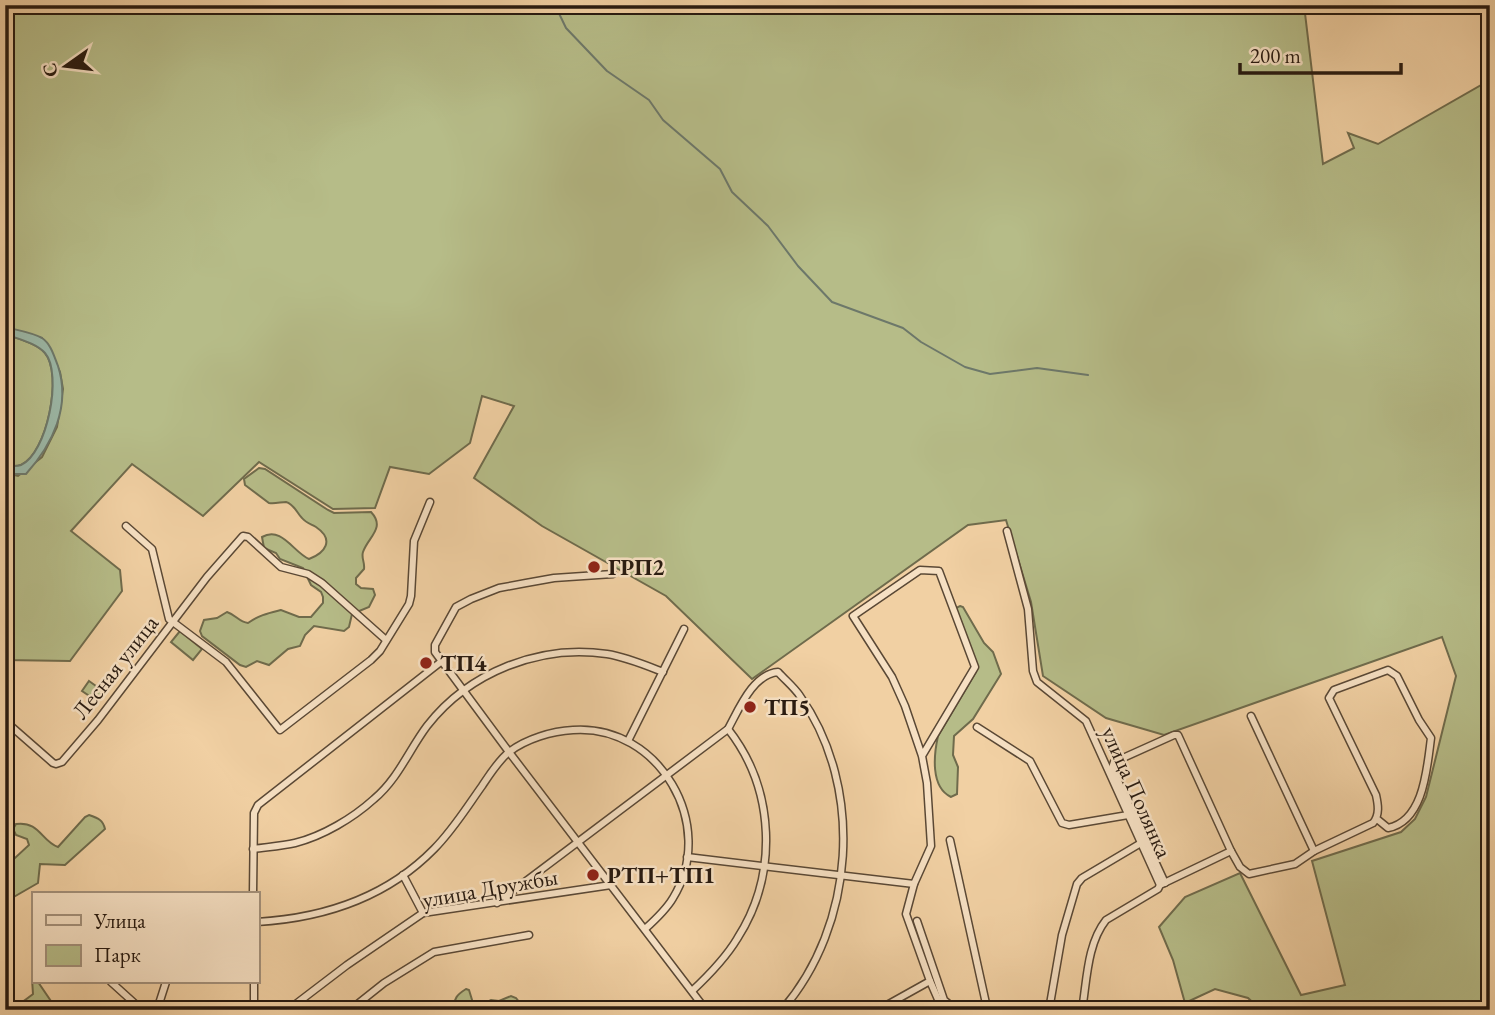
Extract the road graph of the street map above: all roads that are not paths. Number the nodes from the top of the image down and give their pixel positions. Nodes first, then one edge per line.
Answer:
1 (430, 502) dead end
2 (126, 526) dead end
3 (1007, 531) dead end
4 (613, 574) dead end
5 (172, 622) junction
6 (684, 629) dead end
7 (386, 640) junction
8 (442, 661) junction
9 (663, 672) junction
10 (464, 689) junction
11 (1251, 716) dead end
12 (5, 721) edge
13 (976, 727) dead end
14 (728, 729) junction
15 (628, 741) junction
16 (509, 752) junction
17 (922, 756) junction
18 (667, 775) junction
19 (1128, 815) junction
20 (1377, 819) junction
21 (950, 841) dead end
22 (578, 842) junction
23 (1141, 843) junction
24 (253, 849) junction
25 (1231, 851) junction
26 (1314, 851) junction
27 (687, 857) junction
28 (764, 867) junction
29 (841, 874) junction
30 (403, 875) junction
31 (914, 884) junction
32 (1162, 884) junction
33 (611, 885) junction
34 (253, 892) edge
35 (497, 903) junction
36 (423, 913) junction
37 (917, 921) dead end
38 (259, 922) edge
39 (645, 929) junction
40 (529, 936) dead end
41 (930, 981) junction
42 (113, 984) edge
43 (165, 984) edge
44 (254, 984) edge
45 (692, 991) junction
46 (986, 1009) edge
47 (142, 1010) edge
48 (157, 1010) edge
49 (254, 1010) edge
50 (288, 1010) edge
51 (350, 1010) edge
52 (706, 1010) edge
53 (782, 1010) edge
54 (878, 1010) edge
55 (950, 1010) edge
56 (970, 1010) edge
57 (998, 1010) edge
58 (1049, 1010) edge
59 (1082, 1010) edge

1 - 7 street
2 - 5 street
3 - 19 street, улица Полянка
4 - 8 street
5 - 7 street, Лесная улица
5 - 7 street
5 - 12 street, Лесная улица
6 - 9 street
8 - 10 street
8 - 24 street
9 - 10 street
9 - 15 street
10 - 16 street
10 - 24 street
11 - 26 street
13 - 19 street
14 - 18 street
14 - 28 street
14 - 29 street
15 - 16 street
15 - 18 street
16 - 22 street
16 - 30 street
17 - 17 street
17 - 31 street
18 - 22 street
18 - 27 street
19 - 23 street, улица Полянка
20 - 20 street
20 - 26 street
21 - 46 street
22 - 33 street
22 - 35 street
23 - 32 street, улица Полянка
23 - 58 street
24 - 34 street
25 - 26 street
25 - 32 street
25 - 32 street
27 - 28 street
27 - 39 street
28 - 29 street
28 - 45 street
29 - 31 street
29 - 53 street
30 - 36 street
30 - 38 street
31 - 41 street
32 - 59 street
33 - 35 street, улица Дружбы
33 - 39 street
35 - 36 street, улица Дружбы
36 - 50 street, улица Дружбы
37 - 56 street
39 - 45 street
40 - 51 street
41 - 54 street
41 - 55 street
42 - 47 street
43 - 48 street
44 - 49 street
45 - 52 street
46 - 57 street

